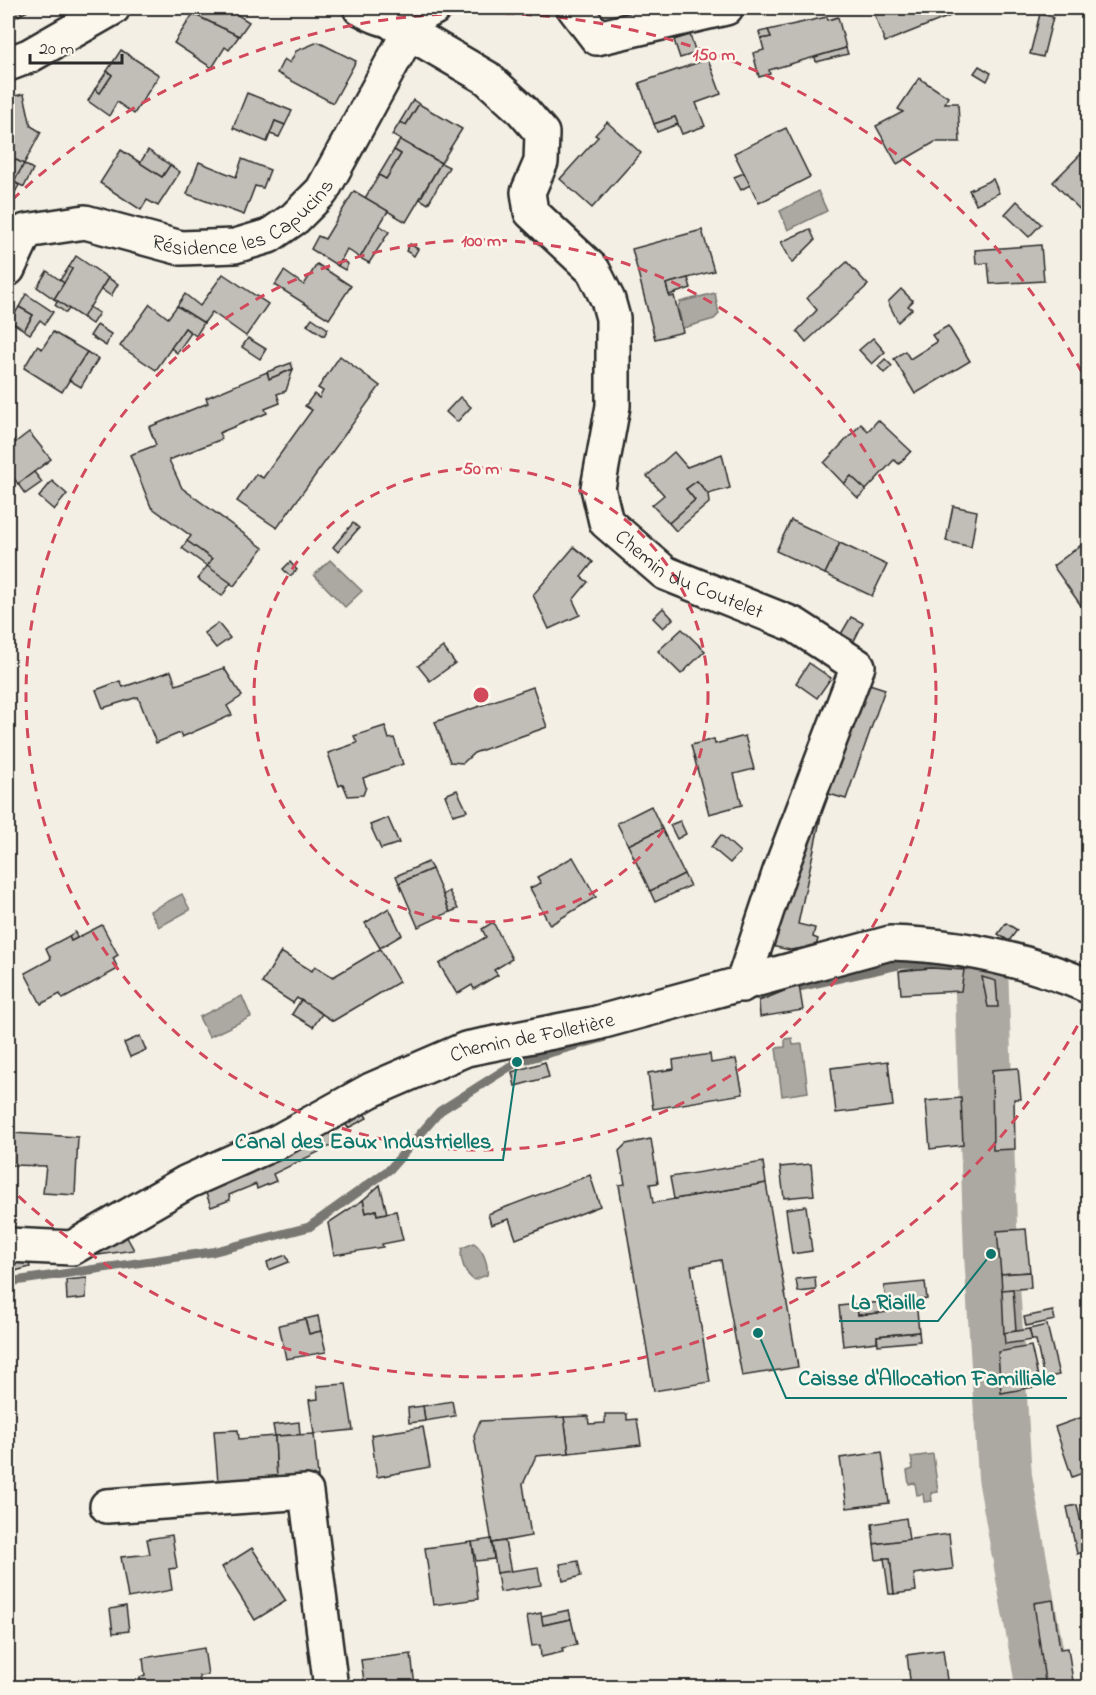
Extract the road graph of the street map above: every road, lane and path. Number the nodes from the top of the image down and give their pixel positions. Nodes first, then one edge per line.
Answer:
1 (113, 8) edge
2 (360, 8) edge
3 (434, 8) edge
4 (574, 8) edge
5 (726, 8) edge
6 (401, 27) junction
7 (8, 64) edge
8 (8, 269) edge
9 (742, 986) junction
10 (1089, 986) edge
11 (8, 1245) edge
12 (107, 1506) dead end
13 (331, 1688) edge

1 - 7 street
2 - 6 street
3 - 6 street
4 - 5 street
6 - 8 street, Résidence les Capucins
6 - 9 street, Chemin du Coutelet
9 - 10 street, Chemin de Folletière
9 - 11 street, Chemin de Folletière
12 - 13 street

